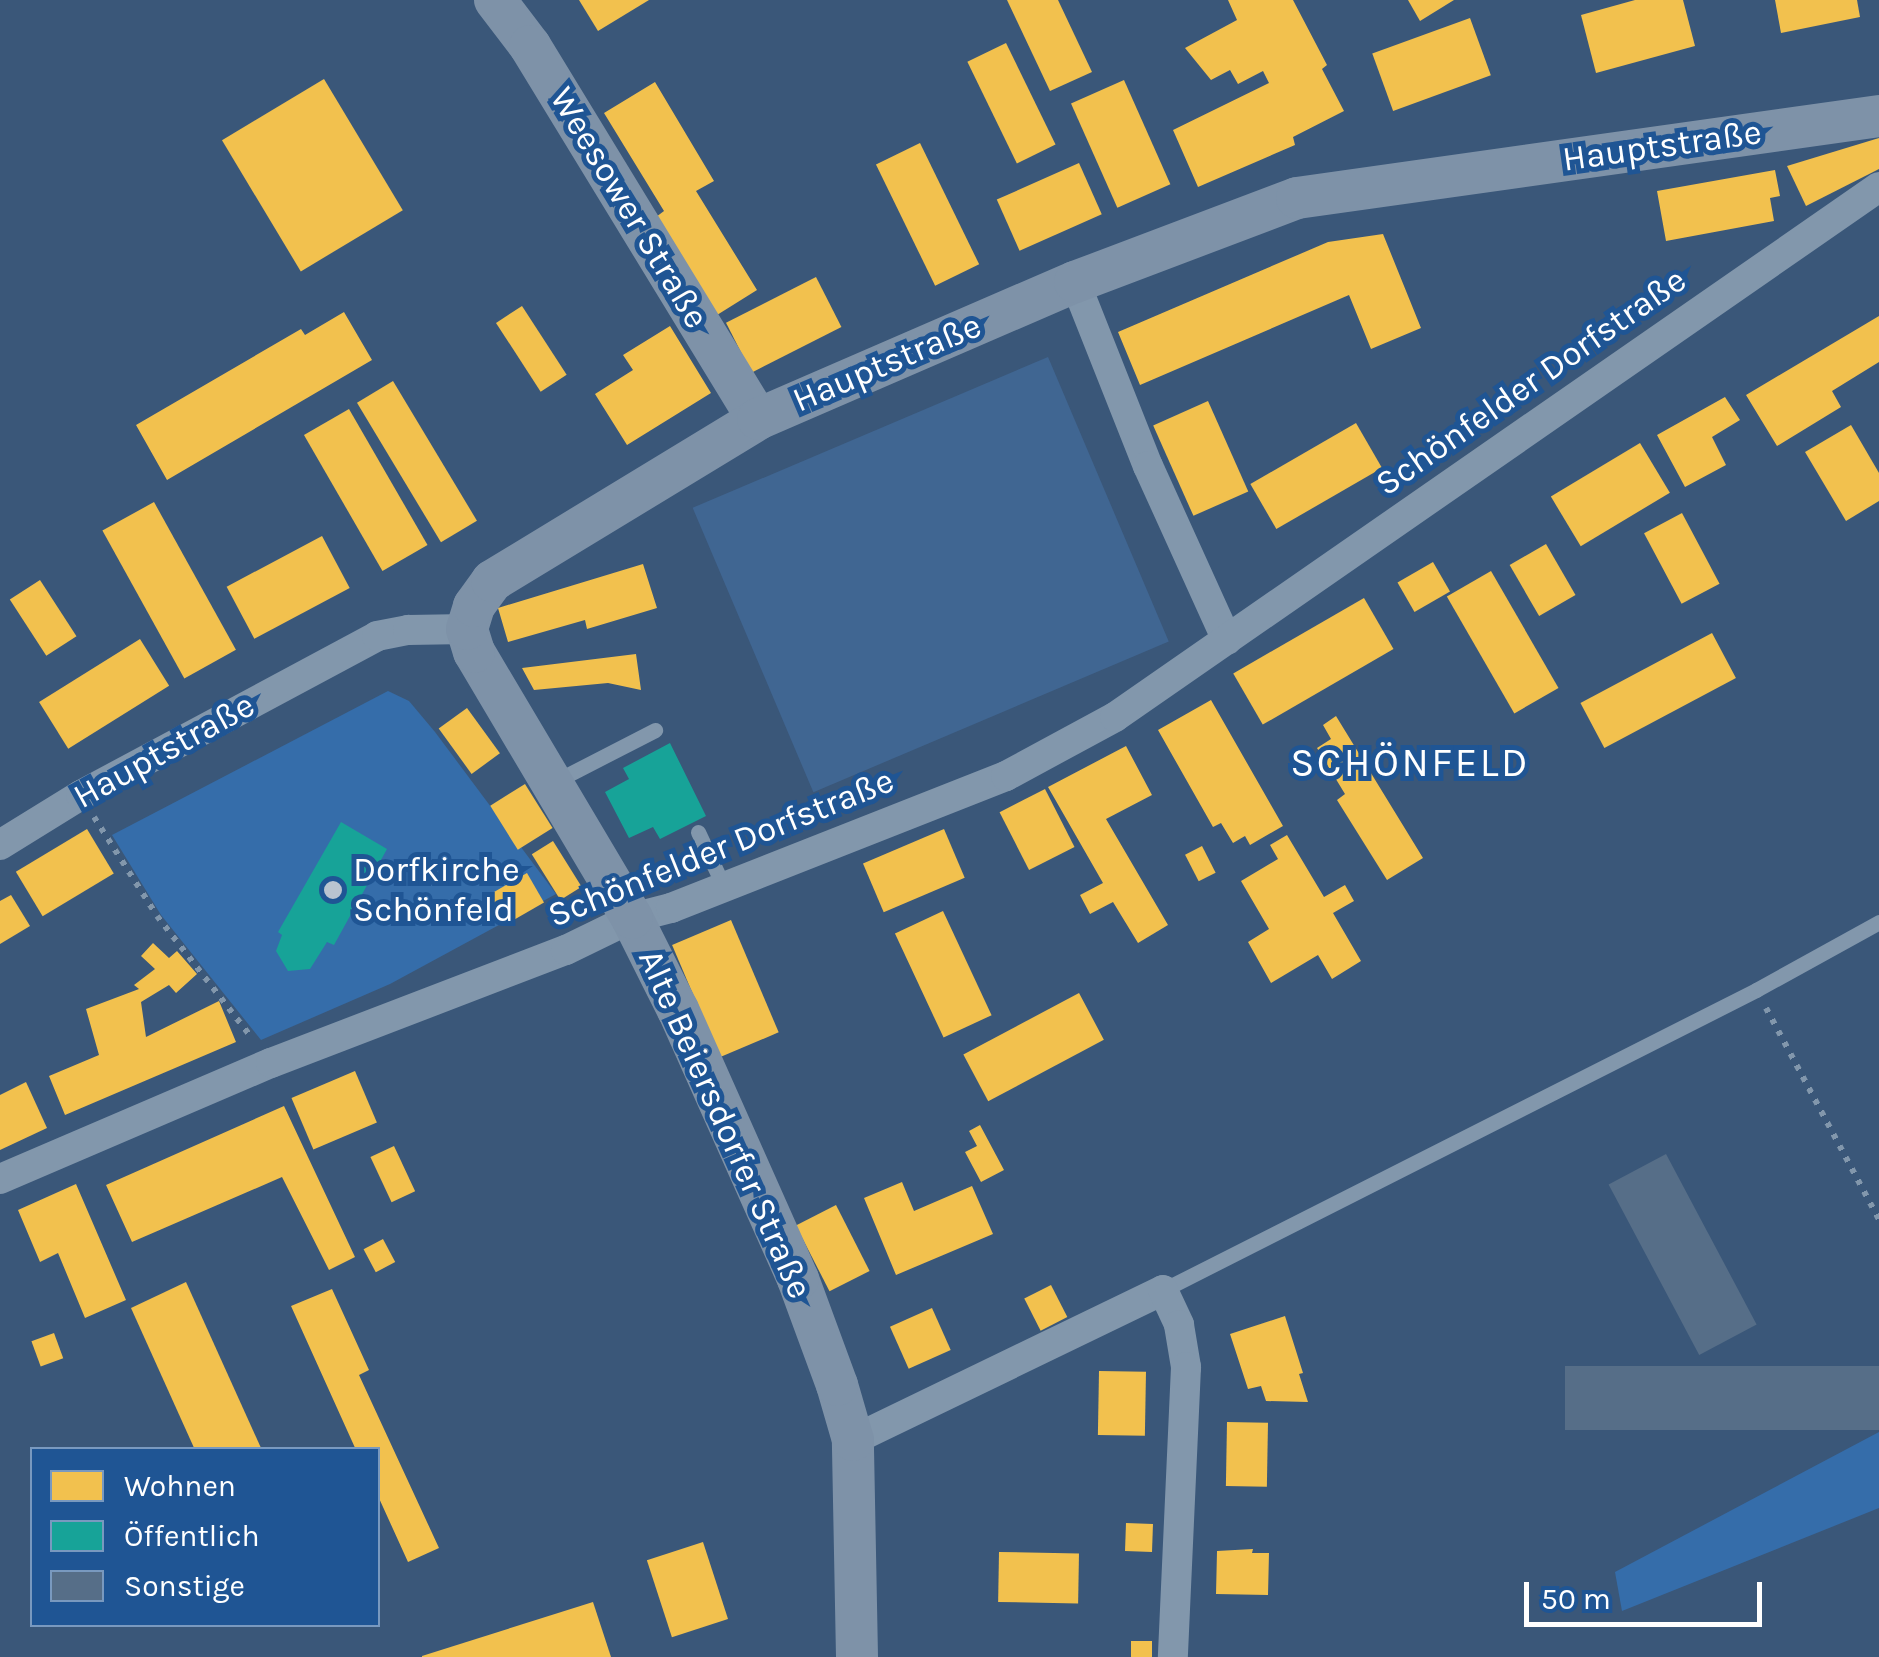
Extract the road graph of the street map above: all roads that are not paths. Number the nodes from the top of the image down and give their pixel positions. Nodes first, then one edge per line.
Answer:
1 (495, 0) edge
2 (1879, 116) edge
3 (1879, 187) edge
4 (1075, 282) junction
5 (758, 419) junction
6 (467, 629) junction
7 (1227, 640) junction
8 (656, 730) dead end
9 (552, 783) junction
10 (698, 832) dead end
11 (0, 845) edge
12 (724, 887) junction
13 (632, 918) junction
14 (1879, 922) edge
15 (0, 1179) edge
16 (1163, 1290) junction
17 (852, 1440) junction
18 (857, 1657) edge
19 (1173, 1657) edge

1 - 5 main road, Weesower Straße
2 - 4 main road, Hauptstraße
3 - 7 street, Schönfelder Dorfstraße
4 - 5 main road, Hauptstraße
4 - 7 street
5 - 6 main road, Hauptstraße
6 - 9 main road, Alte Beiersdorfer Straße
6 - 11 street, Hauptstraße
7 - 12 street, Schönfelder Dorfstraße
8 - 9 lane
9 - 13 main road, Alte Beiersdorfer Straße
10 - 12 lane
12 - 13 street, Schönfelder Dorfstraße
13 - 15 street, Schönfelder Dorfstraße
13 - 17 main road, Alte Beiersdorfer Straße
14 - 16 lane
16 - 17 street
16 - 19 street
17 - 18 main road, Alte Beiersdorfer Straße

